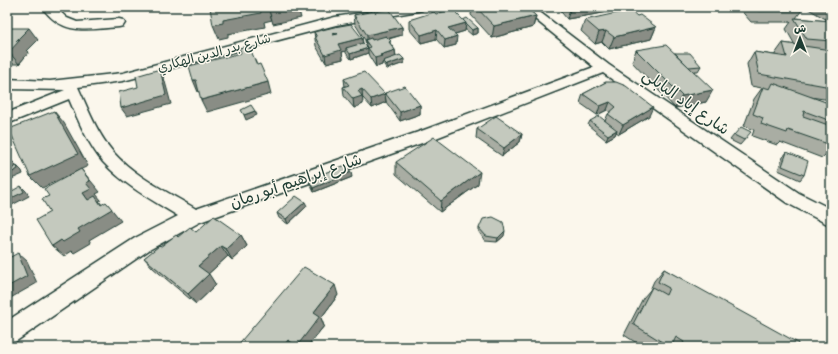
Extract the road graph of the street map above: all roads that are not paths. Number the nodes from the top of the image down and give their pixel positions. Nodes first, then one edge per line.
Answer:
1 (48, 7) edge
2 (418, 7) edge
3 (526, 7) edge
4 (119, 23) dead end
5 (604, 68) junction
6 (7, 84) edge
7 (72, 88) junction
8 (7, 119) edge
9 (194, 217) junction
10 (831, 218) edge
11 (7, 334) edge

1 - 4 street
2 - 7 street, شارع بدر الدين الهكاري
3 - 5 street, شارع إياد البابلي
5 - 9 street, شارع إبراهيم أبو رمان
5 - 10 street, شارع إياد البابلي
6 - 7 street, شارع بدر الدين الهكاري
7 - 8 street
7 - 9 street
9 - 11 street, شارع إبراهيم أبو رمان

